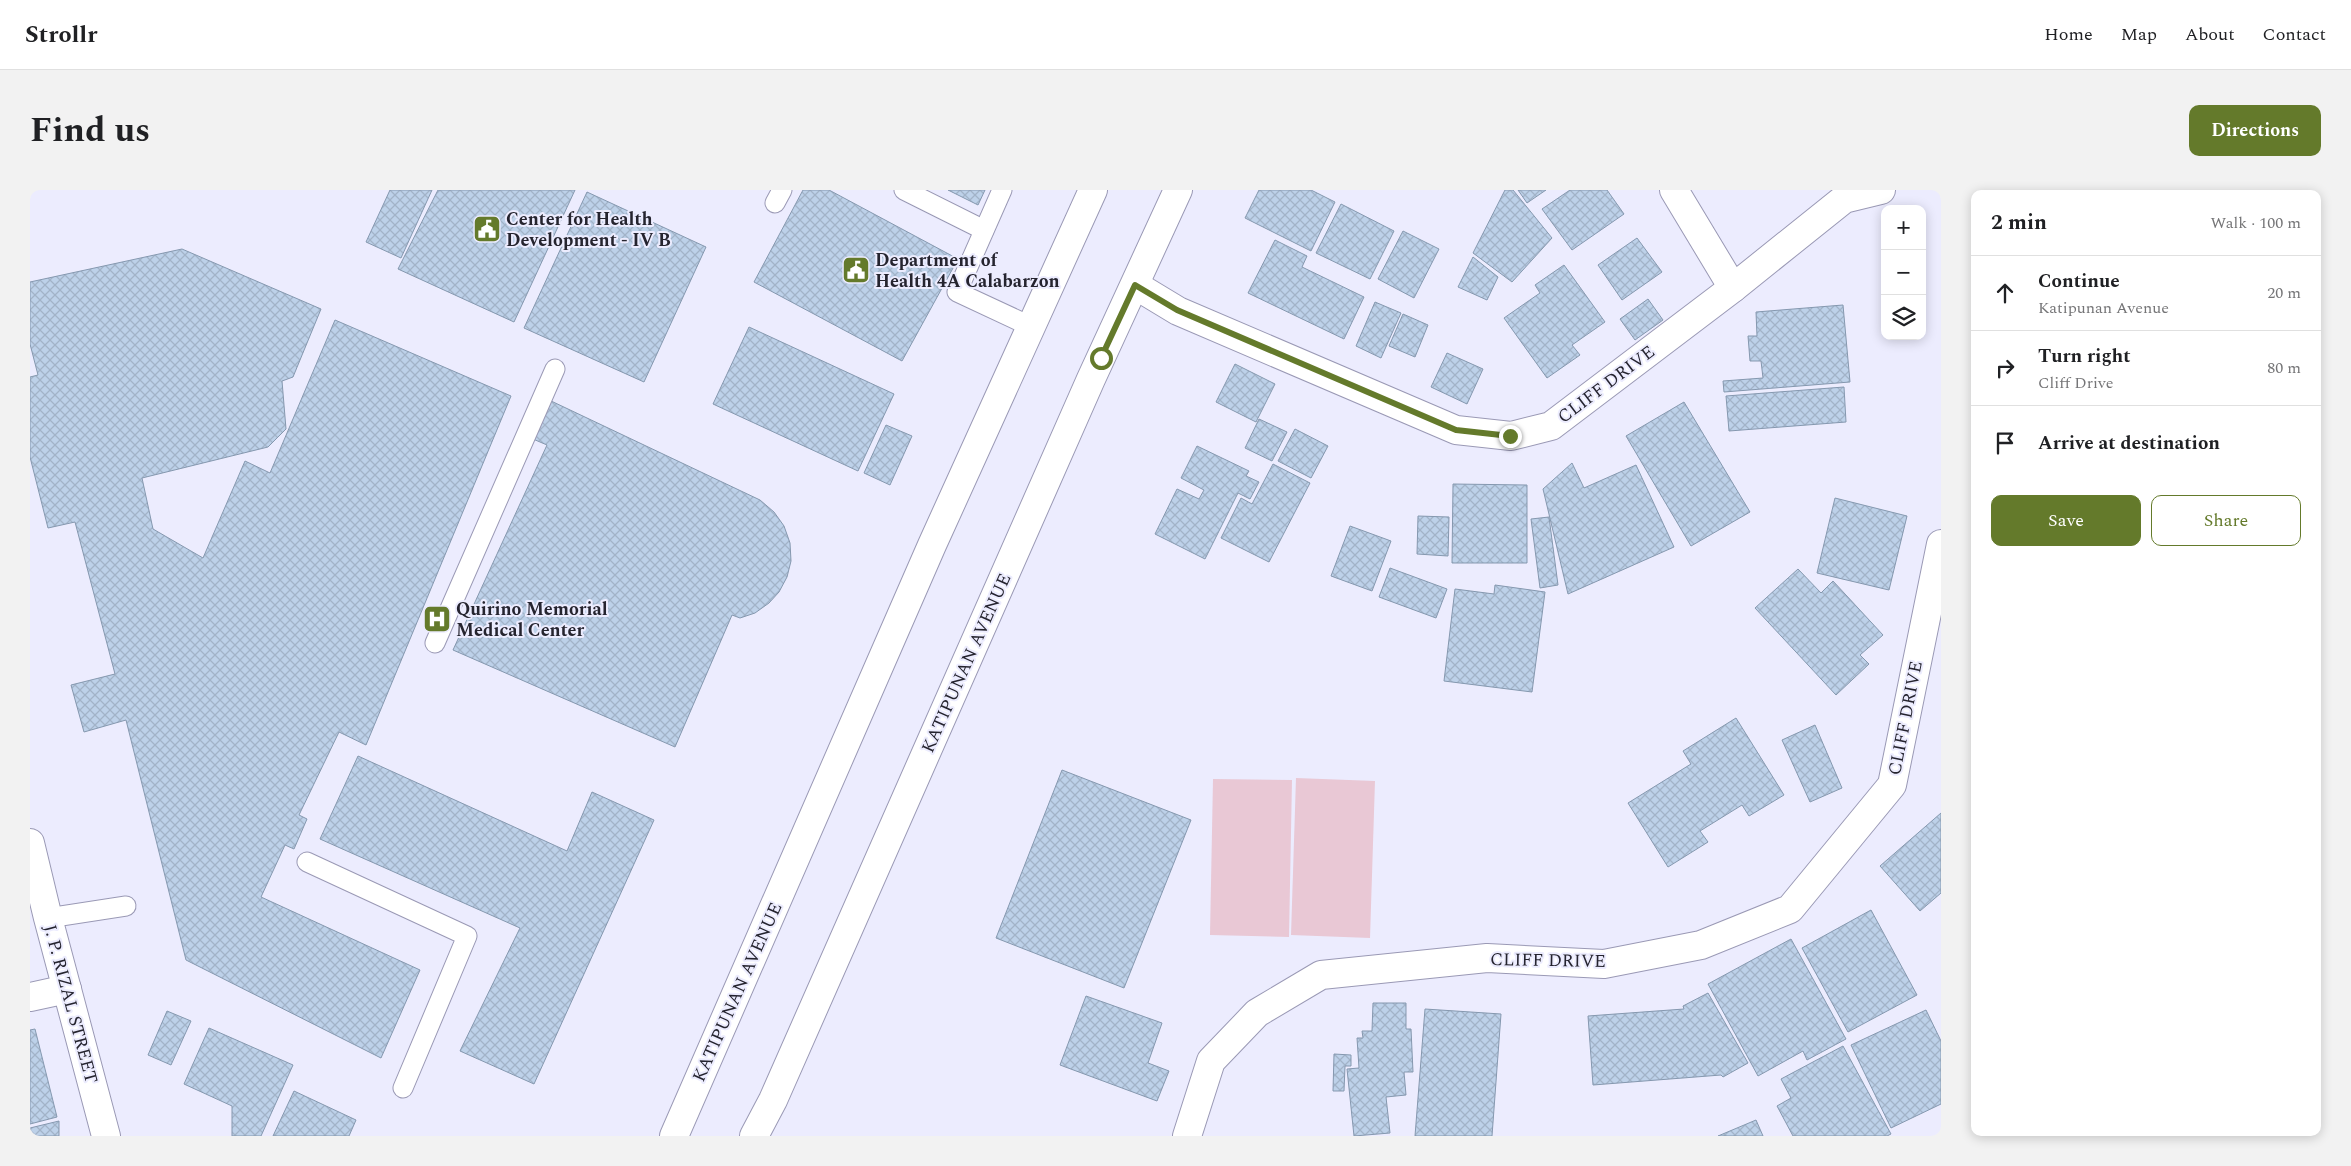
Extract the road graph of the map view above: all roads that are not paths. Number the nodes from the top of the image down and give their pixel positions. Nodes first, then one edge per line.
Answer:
1 (904, 190) edge
2 (1002, 190) edge
3 (1093, 190) edge
4 (1178, 190) edge
5 (1674, 190) edge
6 (1880, 190) edge
7 (984, 230) junction
8 (1135, 285) junction
9 (1733, 288) junction
10 (1030, 326) junction
11 (555, 369) dead end
12 (1941, 544) edge
13 (435, 643) dead end
14 (30, 843) edge
15 (307, 862) dead end
16 (126, 906) dead end
17 (48, 918) junction
18 (67, 989) junction
19 (30, 998) edge
20 (403, 1088) dead end
21 (106, 1136) edge
22 (674, 1136) edge
23 (754, 1136) edge
24 (1187, 1136) edge

1 - 7 lane
2 - 7 lane
3 - 10 street, KATIPUNAN AVENUE
4 - 8 street, KATIPUNAN AVENUE
5 - 9 street
6 - 9 street, CLIFF DRIVE
7 - 10 lane
8 - 9 street, CLIFF DRIVE
8 - 23 street, KATIPUNAN AVENUE
10 - 22 street, KATIPUNAN AVENUE
11 - 13 lane
12 - 24 street, CLIFF DRIVE
14 - 17 street, J. P. RIZAL STREET
15 - 20 lane
16 - 17 lane
17 - 18 street, J. P. RIZAL STREET
18 - 19 street
18 - 21 street, J. P. RIZAL STREET

